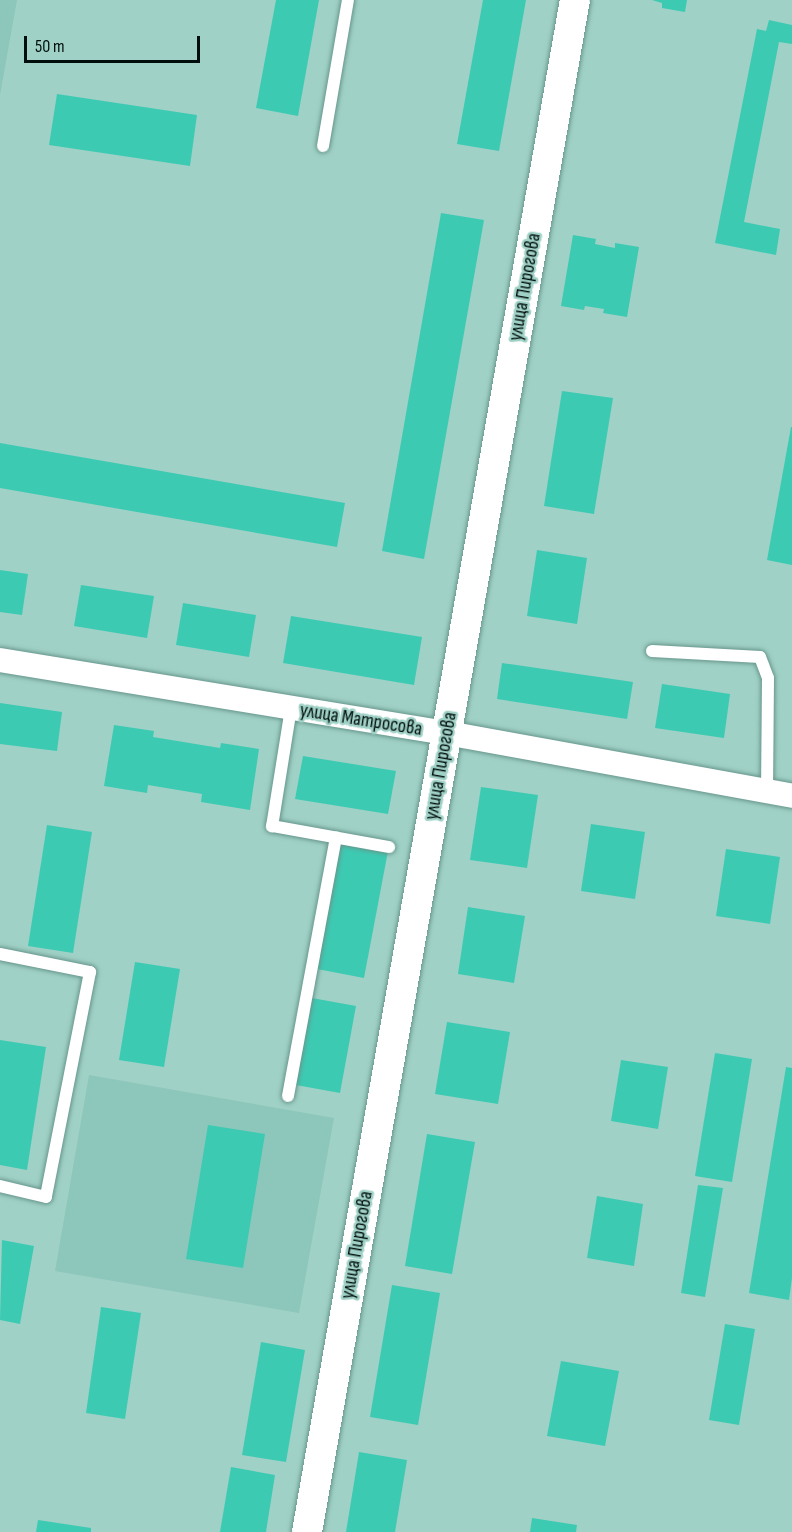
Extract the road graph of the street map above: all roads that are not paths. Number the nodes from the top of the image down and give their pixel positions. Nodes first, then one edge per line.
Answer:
1 (348, 0) edge
2 (575, 0) edge
3 (323, 146) dead end
4 (652, 651) dead end
5 (0, 660) edge
6 (291, 708) junction
7 (447, 734) junction
8 (767, 791) junction
9 (792, 796) edge
10 (336, 837) junction
11 (389, 847) dead end
12 (0, 954) edge
13 (288, 1096) dead end
14 (0, 1186) edge
15 (307, 1532) edge

1 - 3 lane
2 - 7 street, улица Пирогова
4 - 8 lane
5 - 6 street, улица Матросова
6 - 7 street, улица Матросова
6 - 10 lane
7 - 8 street, улица Матросова
7 - 15 street, улица Пирогова
8 - 9 street, улица Матросова
10 - 11 lane
10 - 13 lane
12 - 14 lane

